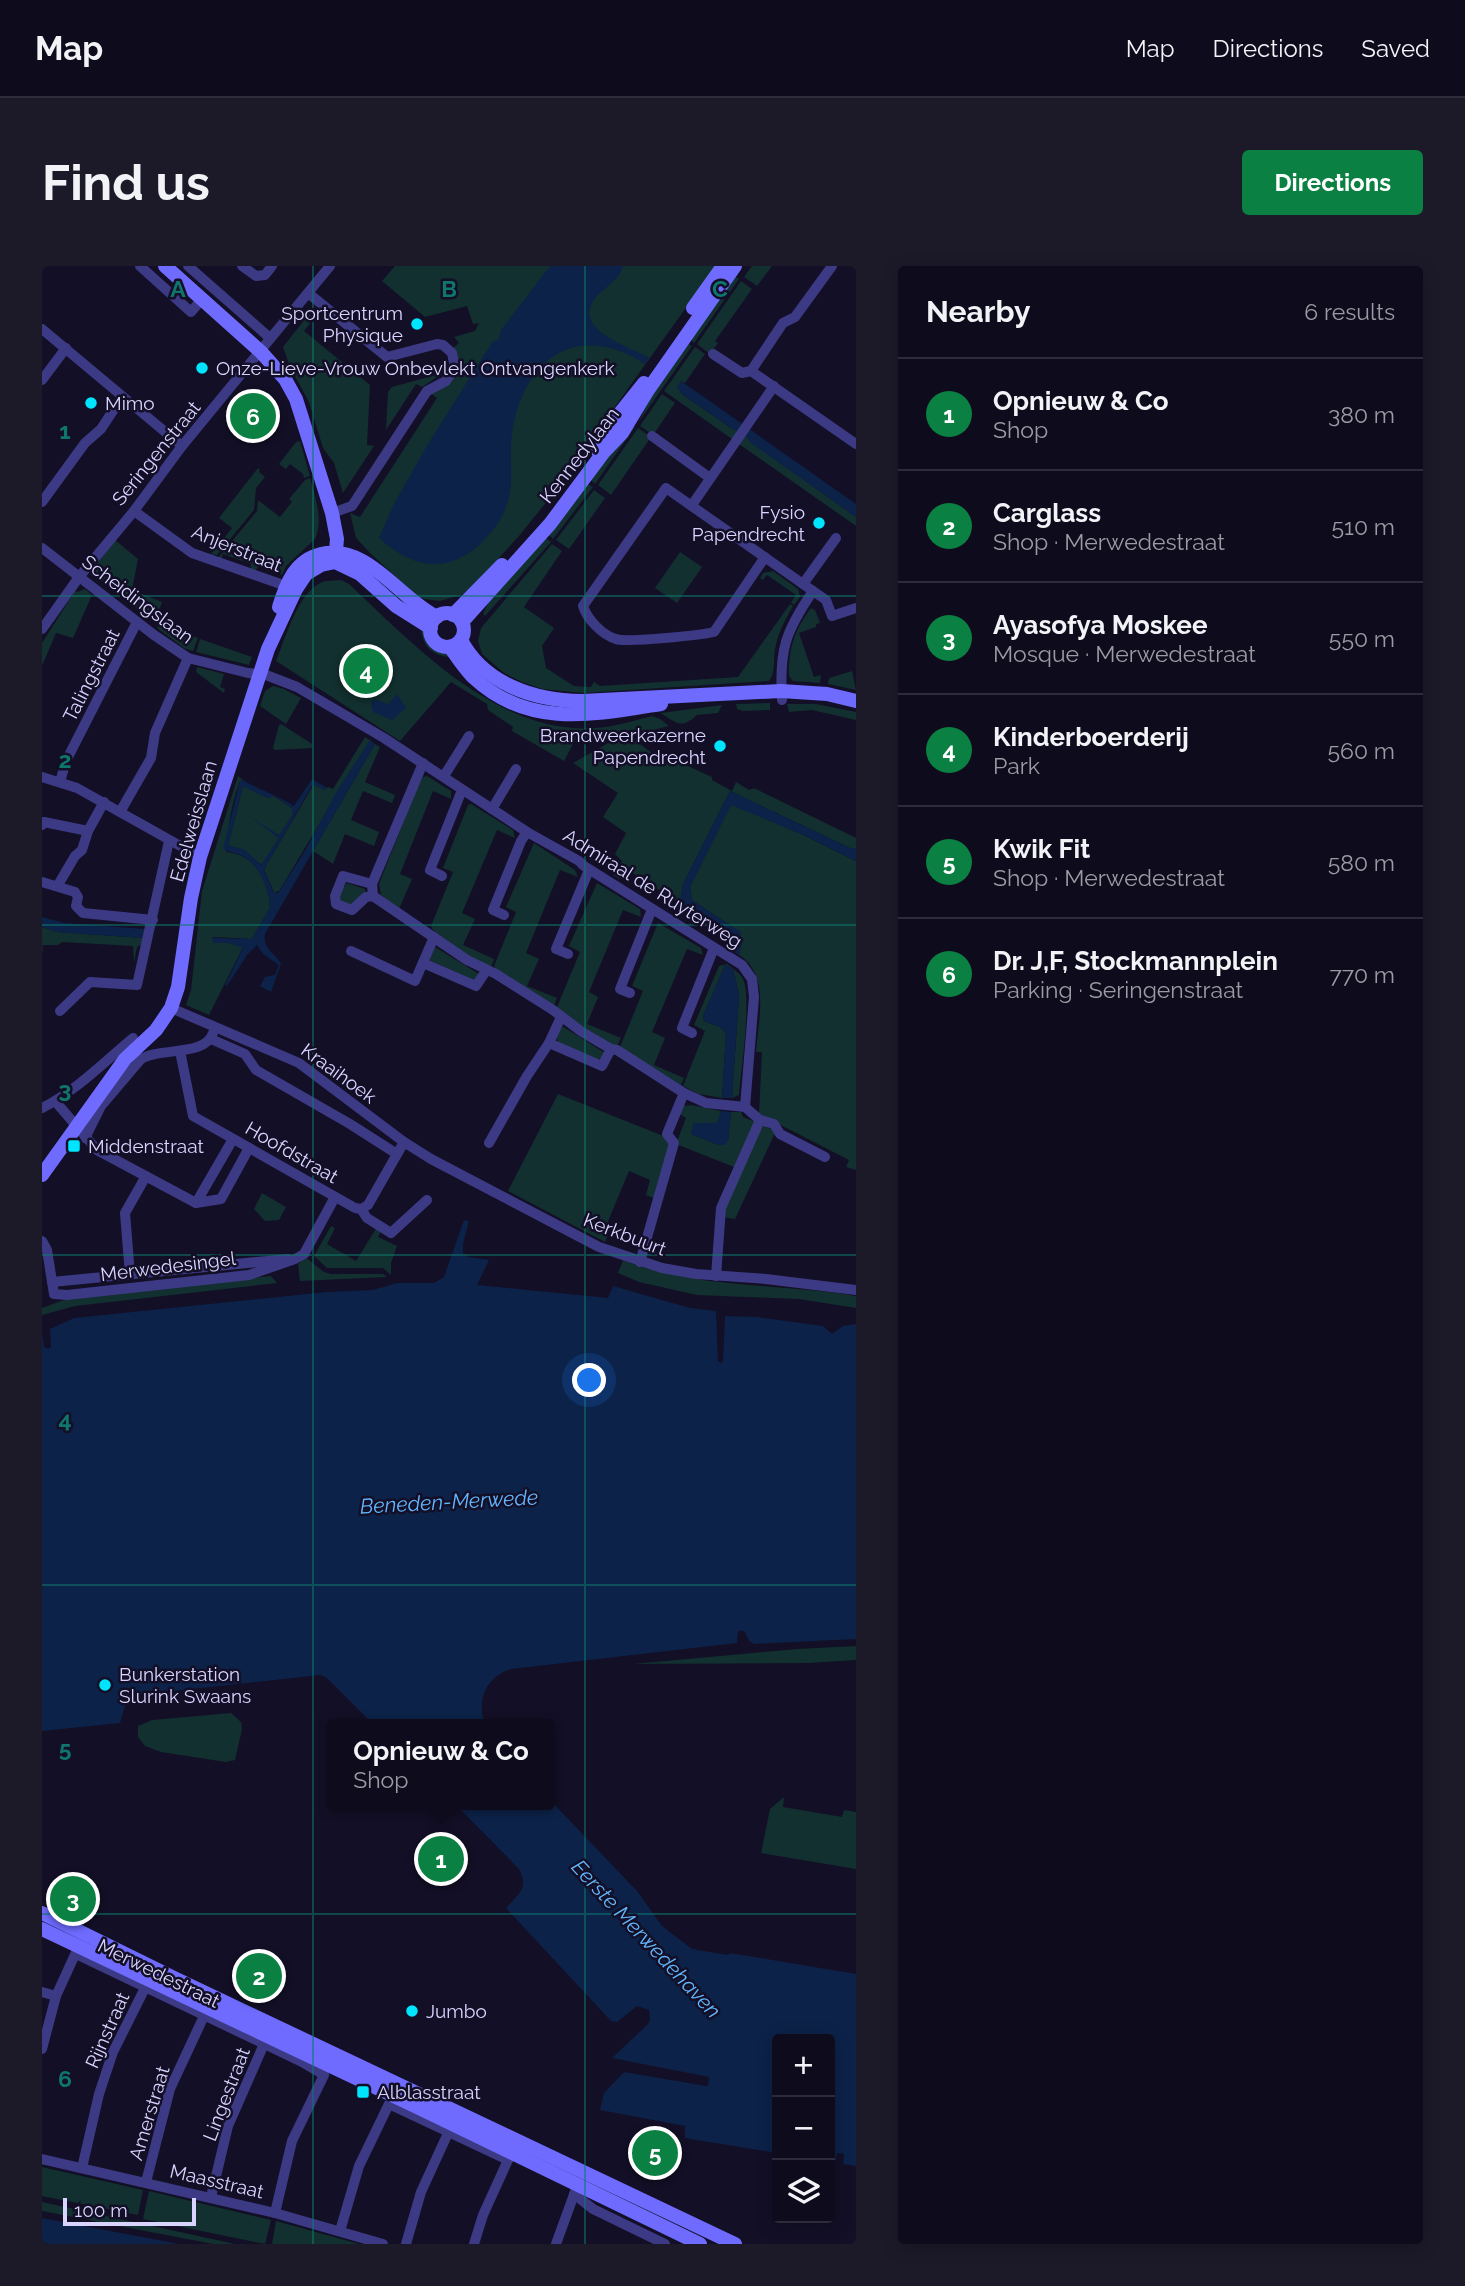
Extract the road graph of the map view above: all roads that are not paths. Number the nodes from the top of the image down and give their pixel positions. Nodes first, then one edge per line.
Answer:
1 (140, 266) edge
2 (165, 266) edge
3 (242, 266) edge
4 (272, 266) edge
5 (330, 266) edge
6 (723, 266) edge
7 (735, 266) edge
8 (832, 266) edge
9 (195, 268) edge
10 (308, 293) junction
11 (202, 299) junction
12 (42, 328) edge
13 (270, 338) junction
14 (66, 348) junction
15 (261, 352) junction
16 (713, 354) dead end
17 (751, 371) junction
18 (42, 380) edge
19 (774, 386) junction
20 (122, 397) junction
21 (652, 436) dead end
22 (856, 444) edge
23 (182, 446) junction
24 (710, 478) junction
25 (42, 502) edge
26 (692, 505) junction
27 (134, 510) junction
28 (332, 513) junction
29 (836, 538) dead end
30 (42, 548) edge
31 (335, 557) junction
32 (765, 557) junction
33 (79, 576) junction
34 (803, 584) junction
35 (291, 588) junction
36 (813, 591) junction
37 (856, 608) edge
38 (457, 618) junction
39 (137, 622) junction
40 (434, 623) junction
41 (42, 629) edge
42 (455, 643) junction
43 (188, 659) junction
44 (259, 674) junction
45 (781, 695) junction
46 (856, 701) edge
47 (468, 736) dead end
48 (423, 763) junction
49 (516, 769) dead end
50 (443, 776) junction
51 (42, 777) edge
52 (60, 782) junction
53 (462, 790) junction
54 (104, 802) junction
55 (492, 809) junction
56 (120, 812) junction
57 (42, 825) edge
58 (88, 831) junction
59 (527, 832) junction
60 (169, 841) junction
61 (200, 857) junction
62 (589, 870) junction
63 (442, 876) dead end
64 (42, 882) edge
65 (372, 884) junction
66 (58, 886) junction
67 (373, 896) junction
68 (652, 909) junction
69 (504, 915) dead end
70 (153, 920) junction
71 (434, 937) junction
72 (714, 948) junction
73 (351, 951) dead end
74 (568, 954) dead end
75 (423, 963) junction
76 (486, 971) junction
77 (630, 993) dead end
78 (172, 1008) junction
79 (60, 1011) dead end
80 (561, 1017) junction
81 (215, 1026) junction
82 (692, 1033) dead end
83 (133, 1038) dead end
84 (211, 1039) junction
85 (548, 1044) junction
86 (611, 1049) junction
87 (180, 1051) junction
88 (684, 1093) junction
89 (55, 1101) junction
90 (745, 1107) junction
91 (42, 1108) edge
92 (760, 1120) junction
93 (80, 1132) junction
94 (233, 1139) junction
95 (404, 1142) junction
96 (489, 1143) dead end
97 (249, 1148) junction
98 (397, 1154) junction
99 (825, 1157) dead end
100 (42, 1175) edge
101 (146, 1176) junction
102 (335, 1197) junction
103 (427, 1200) dead end
104 (197, 1203) junction
105 (361, 1209) junction
106 (42, 1241) edge
107 (295, 1259) junction
108 (640, 1262) junction
109 (45, 1265) edge
110 (130, 1275) junction
111 (716, 1276) junction
112 (52, 1282) junction
113 (856, 1290) edge
114 (42, 1913) edge
115 (42, 1929) edge
116 (77, 1951) junction
117 (163, 1980) junction
118 (145, 1988) junction
119 (42, 1992) edge
120 (56, 1996) junction
121 (204, 2016) junction
122 (264, 2044) junction
123 (42, 2049) edge
124 (309, 2060) junction
125 (358, 2071) junction
126 (420, 2112) junction
127 (449, 2131) junction
128 (525, 2157) junction
129 (42, 2159) edge
130 (82, 2168) junction
131 (146, 2182) junction
132 (576, 2189) junction
133 (211, 2197) junction
134 (275, 2213) junction
135 (340, 2231) junction
136 (383, 2244) edge
137 (406, 2244) edge
138 (474, 2244) edge
139 (556, 2244) edge
140 (666, 2244) edge
141 (700, 2244) edge
142 (735, 2244) edge

1 - 11 street
2 - 11 street
3 - 4 street
5 - 10 street, Seringenstraat
6 - 38 street, Kennedylaan
7 - 38 street, Kennedylaan
8 - 17 street
9 - 13 street
10 - 13 street, Seringenstraat
10 - 28 street
11 - 15 street
12 - 14 street
13 - 15 street, Seringenstraat
14 - 18 street
14 - 20 street
15 - 23 street, Seringenstraat
15 - 28 street
16 - 17 street
17 - 19 street
19 - 22 street
19 - 24 street
20 - 23 street
20 - 25 street
21 - 24 street
23 - 27 street, Seringenstraat
24 - 26 street
26 - 32 street
26 - 32 street
27 - 33 street, Seringenstraat
27 - 35 street, Anjerstraat
28 - 31 street
29 - 34 street
30 - 33 street, Scheidingslaan
31 - 35 street, Edelweisslaan
31 - 40 street
32 - 34 street
33 - 39 street, Scheidingslaan
33 - 41 street, Seringenstraat
34 - 36 street
35 - 44 street, Edelweisslaan
36 - 37 street
36 - 45 street
38 - 40 street
38 - 42 street
39 - 43 street, Scheidingslaan
39 - 52 street, Talingstraat
40 - 42 street
42 - 45 street
43 - 44 street, Scheidingslaan
43 - 56 street
44 - 48 street, Admiraal de Ruyterweg
44 - 61 street, Edelweisslaan
45 - 46 street
47 - 50 street
48 - 50 street, Admiraal de Ruyterweg
48 - 65 street
49 - 55 street
50 - 53 street, Admiraal de Ruyterweg
51 - 52 street
52 - 54 street
53 - 55 street, Admiraal de Ruyterweg
53 - 63 street
54 - 56 street
54 - 58 street
55 - 59 street, Admiraal de Ruyterweg
56 - 60 street
57 - 58 street
58 - 66 street
59 - 62 street, Admiraal de Ruyterweg
59 - 69 street
60 - 61 street
60 - 70 street
61 - 78 street, Edelweisslaan
62 - 68 street, Admiraal de Ruyterweg
62 - 74 street
64 - 66 street
65 - 67 street
65 - 67 street
66 - 70 street
67 - 71 street
68 - 72 street, Admiraal de Ruyterweg
68 - 77 street
70 - 79 street
71 - 75 street
71 - 76 street
72 - 82 street
72 - 90 street, Admiraal de Ruyterweg
73 - 75 street
75 - 76 street
76 - 80 street
78 - 81 street, Kraaihoek
78 - 93 street
80 - 85 street
80 - 86 street
81 - 84 street
81 - 95 street, Kraaihoek
83 - 89 street
84 - 87 street
84 - 98 street
85 - 86 street
85 - 96 street
86 - 88 street
87 - 93 street
87 - 94 street, Hoofdstraat
88 - 90 street
88 - 108 street
89 - 91 street
89 - 93 street
90 - 92 street
92 - 99 street
92 - 111 street
93 - 100 street
93 - 101 street
94 - 97 street, Hoofdstraat
94 - 104 street
95 - 98 street
95 - 108 street, Kerkbuurt
97 - 102 street, Hoofdstraat
97 - 104 street
98 - 105 street
101 - 104 street
101 - 110 street
102 - 105 street, Hoofdstraat
102 - 107 street
103 - 105 street, Hoofdstraat
106 - 109 street, Merwedesingel
107 - 110 street, Merwedesingel
107 - 112 street, Merwedesingel
108 - 111 street, Kerkbuurt
109 - 112 street, Merwedesingel
110 - 112 street, Merwedesingel
111 - 113 street, Kerkbuurt
114 - 117 street, Merwedestraat
115 - 116 street, Merwedestraat
116 - 117 street, Merwedestraat
116 - 118 street, Merwedestraat
116 - 120 street
117 - 124 street, Merwedestraat
117 - 125 street, Merwedestraat
118 - 121 street, Merwedestraat
118 - 130 street, Rijnstraat
119 - 120 street
120 - 123 street
121 - 122 street, Merwedestraat
121 - 131 street, Amerstraat
122 - 124 street, Merwedestraat
122 - 133 street, Lingestraat
124 - 125 street, Merwedestraat
124 - 134 street, Merwedestraat
125 - 126 street, Merwedestraat
125 - 128 street, Merwedestraat
126 - 127 street, Merwedestraat
126 - 128 street, Merwedestraat
126 - 135 street, Merwedestraat
127 - 128 street, Merwedestraat
127 - 137 street
128 - 132 street, Merwedestraat
128 - 138 street
128 - 142 street, Merwedestraat
129 - 130 street, Maasstraat
130 - 131 street, Maasstraat
131 - 133 street, Maasstraat
132 - 139 street
132 - 140 street
132 - 141 street, Merwedestraat
133 - 134 street, Maasstraat
134 - 135 street, Maasstraat
135 - 136 street, Maasstraat

